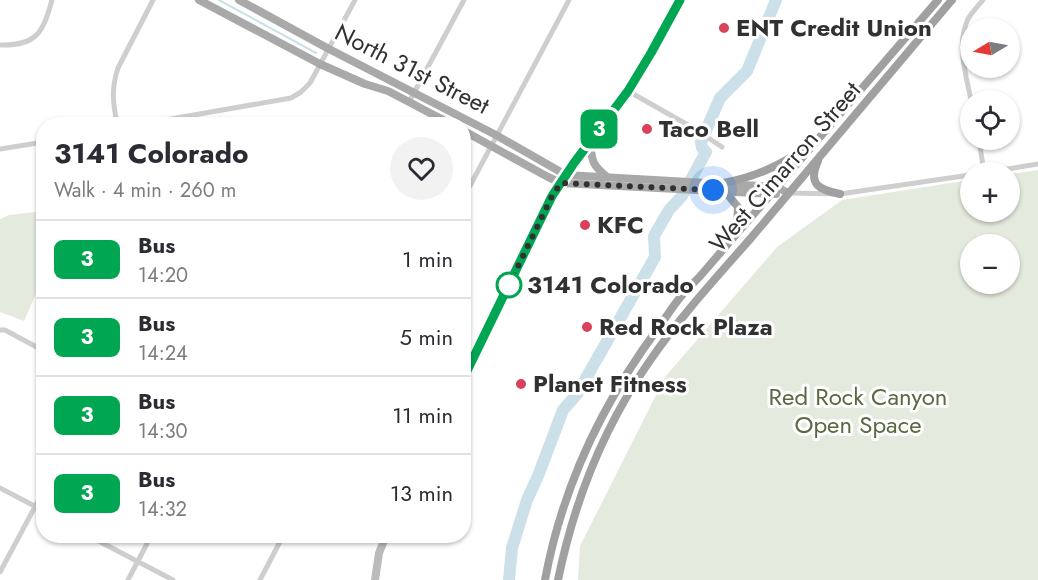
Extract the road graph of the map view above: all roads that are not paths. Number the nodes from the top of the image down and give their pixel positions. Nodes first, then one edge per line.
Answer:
1 (52, 0) edge
2 (153, 0) edge
3 (200, 0) edge
4 (239, 0) edge
5 (355, 0) edge
6 (464, 0) edge
7 (569, 0) edge
8 (680, 0) edge
9 (938, 0) edge
10 (952, 0) edge
11 (983, 0) edge
12 (0, 45) edge
13 (329, 49) junction
14 (320, 64) junction
15 (969, 90) edge
16 (628, 91) junction
17 (415, 92) junction
18 (409, 102) junction
19 (116, 117) edge
20 (182, 117) edge
21 (438, 117) edge
22 (463, 117) edge
23 (471, 121) edge
24 (823, 134) junction
25 (471, 135) edge
26 (497, 135) junction
27 (590, 141) junction
28 (36, 143) edge
29 (491, 146) junction
30 (722, 147) dead end
31 (0, 149) edge
32 (823, 152) junction
33 (1038, 164) edge
34 (1020, 167) edge
35 (608, 177) junction
36 (960, 177) edge
37 (564, 179) junction
38 (723, 183) junction
39 (471, 184) edge
40 (673, 185) junction
41 (701, 186) junction
42 (713, 190) junction
43 (774, 191) junction
44 (788, 193) junction
45 (840, 194) junction
46 (702, 274) junction
47 (1, 329) edge
48 (36, 347) edge
49 (471, 363) edge
50 (0, 488) edge
51 (35, 507) joint
52 (103, 543) edge
53 (147, 543) edge
54 (279, 543) edge
55 (383, 543) edge
56 (138, 561) junction
57 (0, 572) edge
58 (128, 580) edge
59 (173, 580) edge
60 (260, 580) edge
61 (375, 580) edge
62 (545, 580) edge
63 (558, 580) edge

1 - 12 street
2 - 19 street
3 - 14 main road, North 31st Street
4 - 13 main road, North 31st Street
5 - 13 street
6 - 17 street
7 - 26 street
8 - 16 main road
9 - 24 highway, West Cimarron Street
10 - 32 highway, West Cimarron Street
11 - 15 street
13 - 14 street
13 - 17 main road, North 31st Street
14 - 18 main road, North 31st Street
14 - 20 street
16 - 27 main road
16 - 30 street
17 - 18 street
17 - 22 main road, North 31st Street
18 - 21 main road, North 31st Street
23 - 26 main road, North 31st Street
24 - 38 highway
24 - 43 highway, West Cimarron Street
25 - 29 main road, North 31st Street
26 - 29 street
26 - 37 main road, North 31st Street
27 - 35 main road
27 - 37 main road
28 - 31 street
29 - 37 main road, North 31st Street
29 - 39 street
32 - 44 highway, West Cimarron Street
32 - 45 highway
33 - 34 street
35 - 37 main road
35 - 40 main road
36 - 45 street
37 - 40 main road
37 - 49 main road
38 - 41 main road
38 - 43 main road
40 - 41 main road
41 - 42 main road
42 - 43 main road
42 - 46 highway
43 - 44 main road
43 - 46 highway, West Cimarron Street
44 - 45 street
44 - 63 highway, West Cimarron Street
46 - 62 highway, West Cimarron Street
47 - 48 street
50 - 51 street
51 - 57 street
52 - 56 street
53 - 56 street
54 - 60 street
55 - 61 main road
56 - 58 street
56 - 59 street

